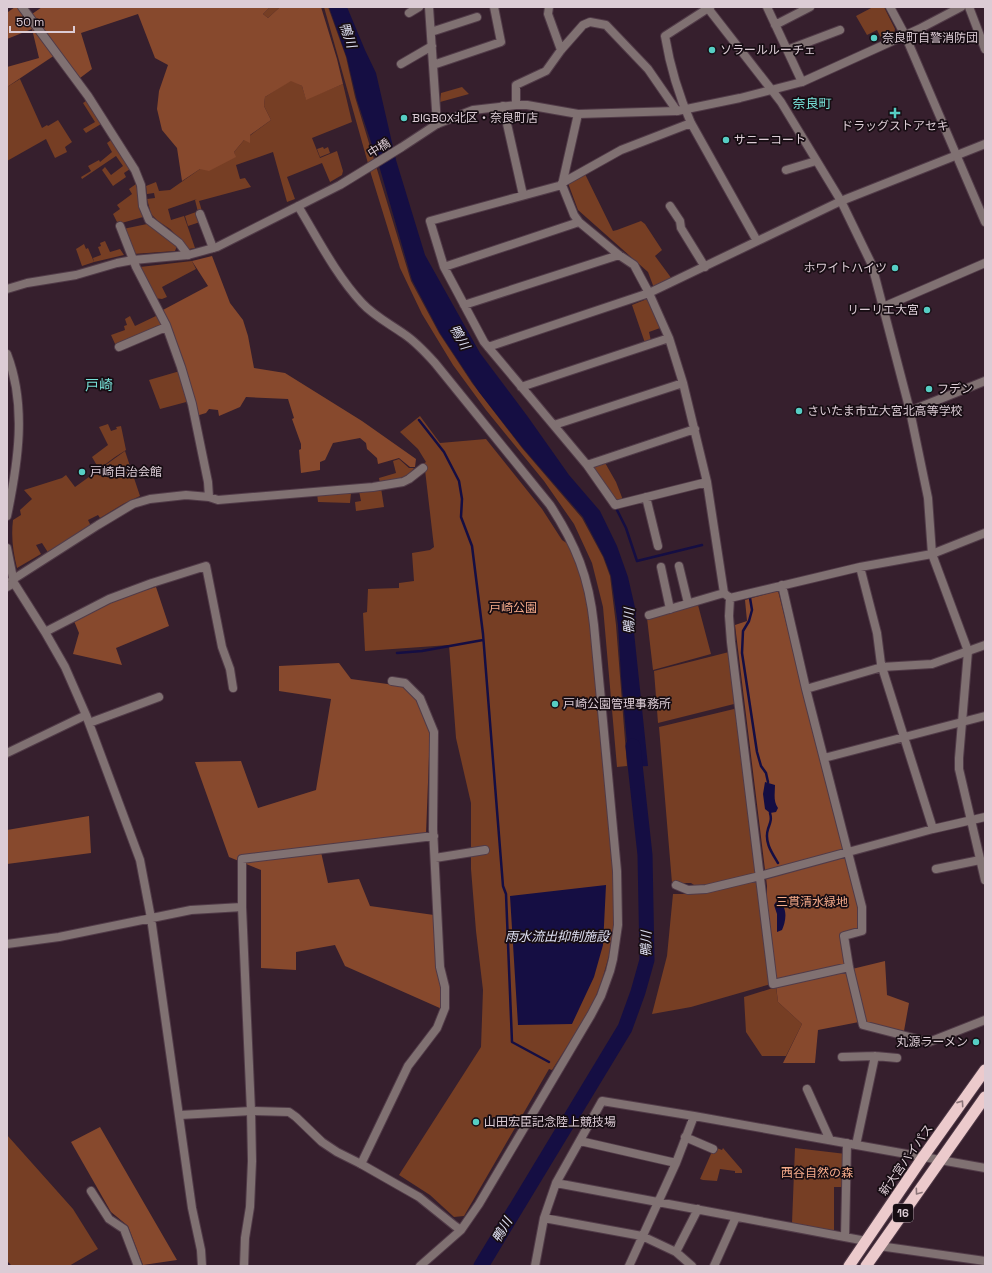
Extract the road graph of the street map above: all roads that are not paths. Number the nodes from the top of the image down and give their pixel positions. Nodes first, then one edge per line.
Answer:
1 (22, 7) edge
2 (420, 7) edge
3 (428, 7) edge
4 (494, 7) edge
5 (549, 7) edge
6 (767, 7) edge
7 (810, 7) edge
8 (890, 7) edge
9 (961, 7) edge
10 (968, 7) edge
11 (708, 8) edge
12 (951, 9) edge
13 (409, 13) dead end
14 (477, 17) dead end
15 (775, 25) junction
16 (840, 30) dead end
17 (431, 32) junction
18 (905, 35) junction
19 (432, 46) junction
20 (985, 49) edge
21 (561, 50) junction
22 (787, 50) junction
23 (401, 64) dead end
24 (433, 65) junction
25 (802, 82) junction
26 (773, 91) junction
27 (516, 105) junction
28 (503, 106) junction
29 (681, 110) junction
30 (578, 114) junction
31 (691, 123) junction
32 (437, 124) junction
33 (985, 144) edge
34 (957, 156) junction
35 (816, 161) junction
36 (786, 170) dead end
37 (562, 184) junction
38 (523, 195) junction
39 (840, 202) junction
40 (298, 206) junction
41 (670, 206) dead end
42 (200, 214) dead end
43 (579, 222) junction
44 (985, 222) edge
45 (120, 226) dead end
46 (757, 242) junction
47 (213, 248) junction
48 (188, 255) junction
49 (619, 255) junction
50 (133, 260) junction
51 (985, 263) edge
52 (444, 267) junction
53 (705, 267) junction
54 (7, 289) edge
55 (649, 293) junction
56 (464, 305) junction
57 (883, 307) junction
58 (166, 327) junction
59 (669, 338) junction
60 (488, 346) junction
61 (119, 347) dead end
62 (7, 354) edge
63 (985, 381) edge
64 (683, 383) junction
65 (521, 387) junction
66 (910, 411) junction
67 (554, 425) junction
68 (695, 429) junction
69 (587, 465) junction
70 (424, 468) dead end
71 (707, 482) junction
72 (209, 496) junction
73 (646, 497) junction
74 (7, 516) edge
75 (985, 534) edge
76 (658, 546) dead end
77 (7, 548) edge
78 (932, 554) junction
79 (679, 566) dead end
80 (661, 567) dead end
81 (860, 567) junction
82 (11, 583) edge
83 (782, 585) junction
84 (727, 595) junction
85 (688, 603) junction
86 (670, 609) junction
87 (648, 615) dead end
88 (45, 632) junction
89 (985, 645) edge
90 (968, 652) junction
91 (882, 668) junction
92 (392, 681) dead end
93 (233, 688) dead end
94 (806, 690) junction
95 (159, 697) dead end
96 (86, 715) junction
97 (985, 716) edge
98 (962, 722) junction
99 (89, 723) junction
100 (903, 736) junction
101 (7, 753) edge
102 (824, 758) junction
103 (985, 817) edge
104 (971, 820) junction
105 (932, 829) junction
106 (434, 836) junction
107 (485, 850) dead end
108 (848, 851) junction
109 (435, 858) junction
110 (980, 860) junction
111 (936, 869) dead end
112 (760, 876) junction
113 (985, 880) edge
114 (676, 885) dead end
115 (242, 906) junction
116 (151, 918) junction
117 (7, 944) edge
118 (849, 967) junction
119 (985, 1020) edge
120 (875, 1056) junction
121 (842, 1057) dead end
122 (897, 1058) dead end
123 (985, 1070) edge
124 (807, 1089) dead end
125 (985, 1097) edge
126 (251, 1111) junction
127 (180, 1115) junction
128 (694, 1116) junction
129 (686, 1137) junction
130 (830, 1140) junction
131 (580, 1141) junction
132 (847, 1143) junction
133 (856, 1145) junction
134 (714, 1149) dead end
135 (923, 1157) junction
136 (940, 1160) junction
137 (676, 1163) junction
138 (361, 1164) junction
139 (985, 1168) edge
140 (556, 1183) junction
141 (91, 1191) dead end
142 (658, 1202) junction
143 (698, 1210) junction
144 (736, 1217) junction
145 (544, 1218) junction
146 (461, 1230) junction
147 (642, 1236) junction
148 (845, 1237) junction
149 (866, 1242) junction
150 (879, 1246) junction
151 (676, 1252) junction
152 (985, 1261) edge
153 (138, 1266) edge
154 (202, 1266) edge
155 (244, 1266) edge
156 (420, 1266) edge
157 (536, 1266) edge
158 (629, 1266) edge
159 (692, 1266) edge
160 (714, 1266) edge
161 (849, 1266) edge
162 (866, 1266) edge

1 - 48 street
2 - 13 street
3 - 17 street
4 - 24 street
5 - 21 street
6 - 15 street
7 - 15 street
8 - 18 street
9 - 12 street, 中橋
10 - 20 street
11 - 26 street
11 - 29 street
12 - 18 street, 中橋
14 - 17 street
15 - 22 street
16 - 22 street
17 - 19 street
18 - 25 street, 中橋
18 - 34 street
19 - 23 street
19 - 24 street
21 - 27 street
21 - 29 street
22 - 25 street
24 - 32 street
25 - 26 street, 中橋
26 - 29 street, 中橋
26 - 35 street
27 - 28 street, 中橋
27 - 30 street, 中橋
28 - 32 street, 中橋
28 - 38 street
29 - 30 street, 中橋
29 - 31 street
30 - 37 street
31 - 37 street
31 - 46 street
32 - 40 street, 中橋
33 - 34 street
34 - 39 street
34 - 44 street
35 - 36 street
35 - 39 street
37 - 38 street
37 - 43 street
38 - 52 street
39 - 46 street
39 - 57 street
40 - 47 street, 中橋
40 - 146 street
41 - 53 street
42 - 47 street
43 - 49 street
43 - 52 street
45 - 50 street
46 - 53 street
47 - 48 street, 中橋
48 - 50 street, 中橋
49 - 55 street
49 - 56 street
50 - 54 street, 中橋
50 - 58 street
51 - 57 street
52 - 56 street
53 - 55 street
55 - 59 street
55 - 60 street
56 - 60 street
57 - 66 street
58 - 61 street
58 - 72 street
59 - 64 street
59 - 65 street
60 - 65 street
62 - 74 street
63 - 66 street
64 - 67 street
64 - 68 street
65 - 67 street
66 - 78 street
67 - 69 street
68 - 69 street
68 - 71 street
69 - 73 street
70 - 72 street
71 - 73 street
71 - 84 street
72 - 82 street
73 - 76 street
75 - 78 street
77 - 82 street
78 - 81 street
78 - 90 street
79 - 85 street
80 - 86 street
81 - 83 street
81 - 91 street
82 - 88 street
83 - 84 street
83 - 94 street
84 - 85 street
84 - 112 street
85 - 86 street
86 - 87 street
88 - 93 street
88 - 96 street
89 - 90 street
90 - 91 street
90 - 98 street
91 - 94 street
91 - 100 street
92 - 106 street
94 - 102 street
95 - 99 street
96 - 99 street
96 - 101 street
97 - 98 street
98 - 100 street
98 - 104 street
99 - 116 street
100 - 102 street
100 - 105 street
102 - 108 street
103 - 104 street
104 - 105 street
104 - 110 street
105 - 108 street
106 - 109 street
106 - 115 street
107 - 109 street
108 - 112 street
108 - 118 street
109 - 138 street
110 - 111 street
110 - 113 street
112 - 114 street
112 - 118 street
115 - 116 street
115 - 126 street
116 - 117 street
116 - 127 street
118 - 119 street
120 - 121 street
120 - 122 street
120 - 133 street
135 -> 123 highway, 新大宮バイパス / 16
124 - 130 street
125 - 136 highway, 16
126 - 127 street
126 - 138 street
126 - 155 street
127 - 154 street
128 - 129 street
128 - 130 street
128 - 131 street
129 - 134 street
129 - 137 street
130 - 132 street
131 - 137 street
131 - 140 street
132 - 133 street
132 - 148 street
133 - 135 street
135 - 136 street
135 - 149 highway, 新大宮バイパス / 16
136 - 139 street
136 -> 150 highway, 16
137 - 142 street
138 - 146 street
140 - 142 street
140 - 145 street
141 - 153 street
142 - 143 street
142 - 147 street
143 - 144 street
143 - 151 street
144 - 148 street
144 - 160 street
145 - 147 street
145 - 157 street
146 - 156 street
147 - 151 street
147 - 158 street
148 - 149 street
149 - 161 highway, 新大宮バイパス / 16
150 - 152 street
150 - 162 highway, 16
151 - 159 street

